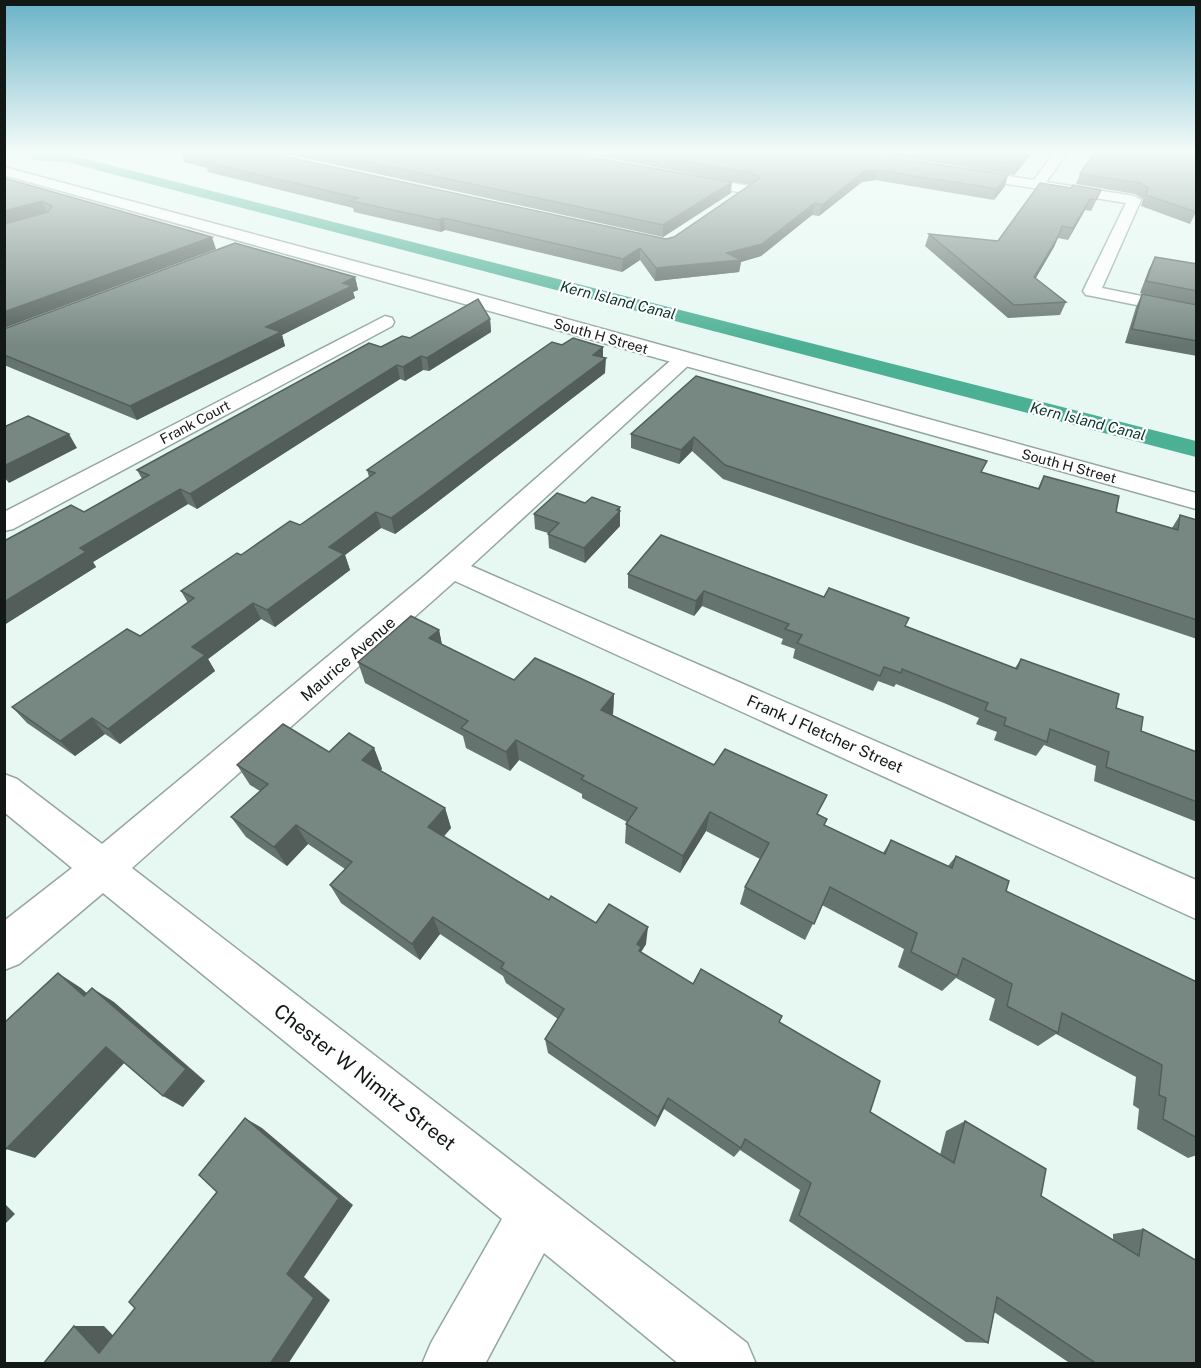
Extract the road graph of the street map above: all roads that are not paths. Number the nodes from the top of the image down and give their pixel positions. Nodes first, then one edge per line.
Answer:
1 (173, 217) edge
2 (1126, 217) edge
3 (258, 240) junction
4 (225, 253) edge
5 (1197, 312) edge
6 (386, 322) dead end
7 (684, 359) junction
8 (1197, 501) edge
9 (4, 523) edge
10 (453, 569) junction
11 (4, 790) edge
12 (104, 869) junction
13 (1197, 900) edge
14 (4, 949) edge
15 (536, 1213) junction
16 (452, 1364) edge
17 (726, 1364) edge

1 - 3 street, South H Street
2 - 5 street
3 - 4 street
3 - 7 street, South H Street
6 - 9 street, Frank Court
7 - 8 street, South H Street
7 - 10 street, Maurice Avenue
10 - 12 street, Maurice Avenue
10 - 13 street, Frank J Fletcher Street
11 - 12 street, Chester W Nimitz Street
12 - 14 street, Maurice Avenue
12 - 15 street, Chester W Nimitz Street
15 - 16 street
15 - 17 street, Chester W Nimitz Street

